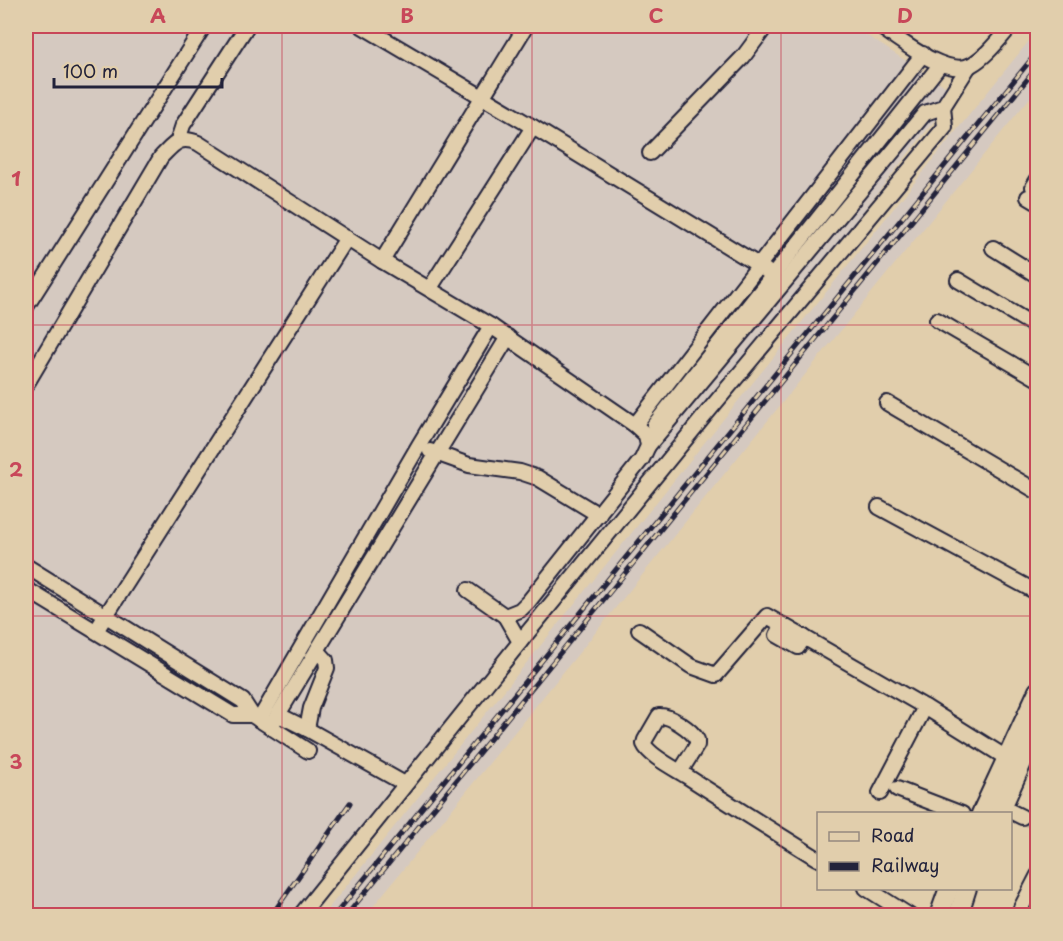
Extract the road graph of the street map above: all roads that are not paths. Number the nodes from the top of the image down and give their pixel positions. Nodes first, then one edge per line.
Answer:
1 (204, 26) edge
2 (247, 26) edge
3 (362, 26) edge
4 (526, 26) edge
5 (766, 26) edge
6 (879, 26) edge
7 (1003, 28) edge
8 (923, 54) junction
9 (940, 65) junction
10 (969, 66) junction
11 (482, 98) junction
12 (943, 107) junction
13 (533, 127) junction
14 (178, 140) junction
15 (650, 153) dead end
16 (347, 238) junction
17 (993, 248) dead end
18 (382, 261) junction
19 (760, 266) junction
20 (772, 276) junction
21 (1038, 276) edge
22 (958, 280) dead end
23 (430, 288) junction
24 (26, 307) edge
25 (937, 320) dead end
26 (491, 326) junction
27 (1038, 328) edge
28 (508, 337) junction
29 (1038, 379) edge
30 (26, 385) edge
31 (887, 403) dead end
32 (635, 425) junction
33 (647, 441) junction
34 (419, 445) junction
35 (435, 455) junction
36 (1038, 492) edge
37 (879, 507) dead end
38 (599, 515) junction
39 (26, 566) edge
40 (26, 589) edge
41 (468, 590) dead end
42 (1038, 593) edge
43 (105, 615) junction
44 (505, 616) junction
45 (639, 630) dead end
46 (96, 631) junction
47 (520, 642) junction
48 (317, 650) junction
49 (1038, 691) edge
50 (925, 707) junction
51 (265, 719) junction
52 (1038, 727) edge
53 (308, 729) junction
54 (308, 751) dead end
55 (1013, 762) junction
56 (680, 772) dead end
57 (405, 784) junction
58 (897, 789) dead end
59 (880, 793) dead end
60 (1001, 810) edge
61 (959, 812) edge
62 (982, 812) edge
63 (1012, 814) edge
64 (1022, 817) tunnel mouth
65 (817, 858) edge
66 (1038, 875) edge
67 (869, 890) edge
68 (948, 890) edge
69 (966, 890) edge
70 (300, 915) edge
71 (910, 915) edge
72 (939, 915) edge
73 (957, 915) edge
74 (1022, 915) edge

1 - 24 street
2 - 14 street
3 - 11 street
4 - 11 street
5 - 15 street
6 - 8 street
7 - 10 street
8 - 9 street
8 - 19 street
9 - 10 street
9 - 20 street
10 - 12 street
11 - 13 street
11 - 18 street
12 - 33 street
12 - 47 street
13 - 19 street
13 - 23 street
14 - 16 street
14 - 30 street
16 - 18 street
16 - 43 street
17 - 21 street
18 - 23 street
19 - 20 street
19 - 32 street
20 - 33 street
22 - 27 street
23 - 26 street
25 - 29 street
26 - 28 street
26 - 34 street
28 - 32 street
28 - 35 street
31 - 36 street
32 - 33 street
33 - 38 street
34 - 35 street
34 - 51 street
35 - 38 street
35 - 48 street
37 - 42 street
38 - 44 street
39 - 43 street
40 - 46 street
41 - 44 street
43 - 46 street
43 - 51 street
44 - 47 street
45 - 50 street
46 - 51 street
47 - 57 street
48 - 51 street
48 - 53 street
49 - 55 main road
50 - 55 street
50 - 59 street
51 - 53 street
51 - 54 street
52 - 55 main road
53 - 57 street
55 - 60 main road
55 - 62 main road
56 - 65 street
57 - 70 street
58 - 61 street
63 - 64 street
66 - 74 street
67 - 71 street
68 - 72 main road
69 - 73 main road

